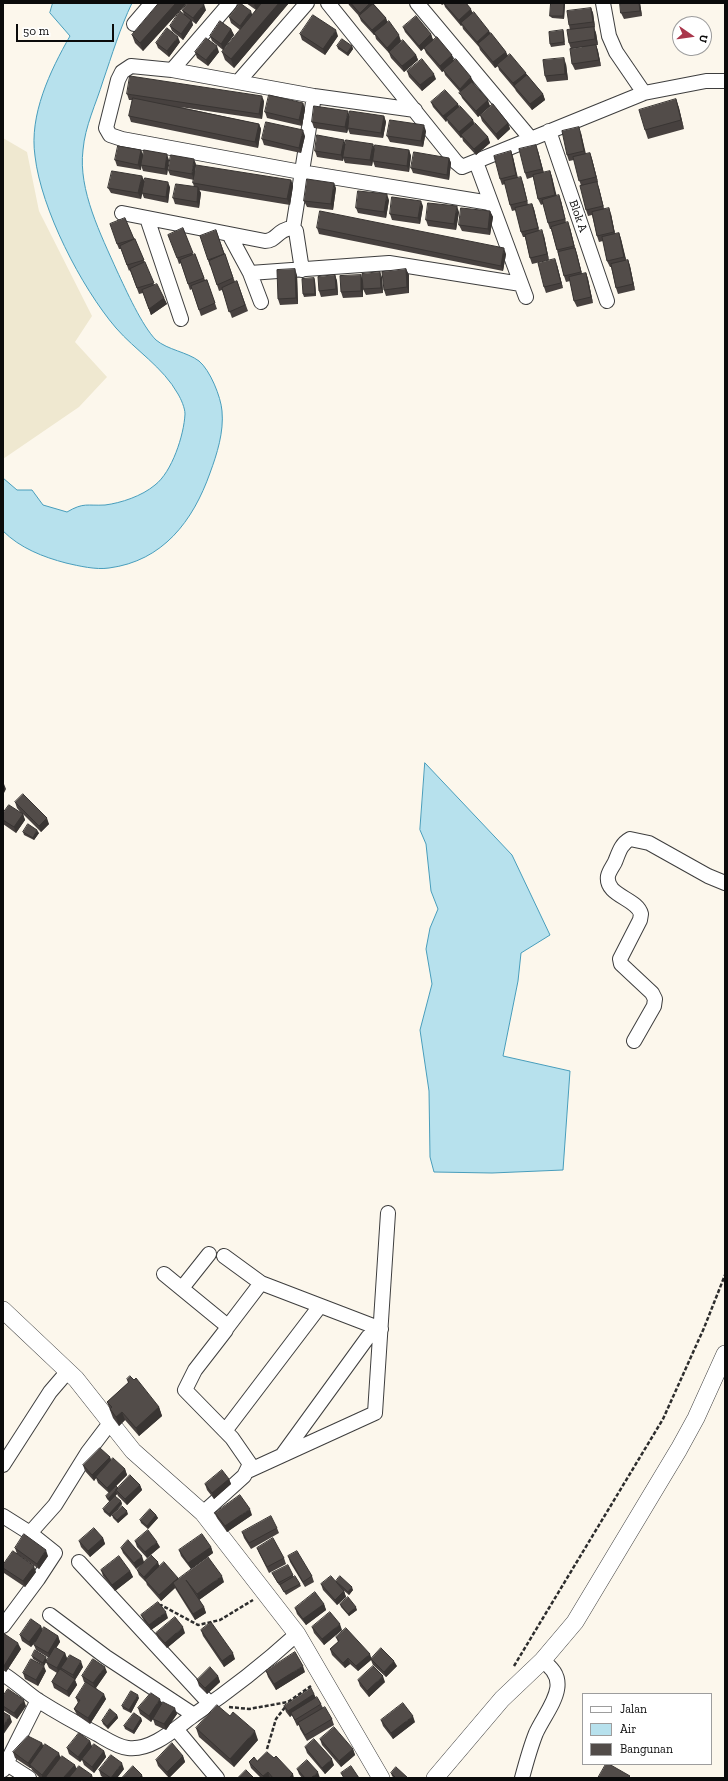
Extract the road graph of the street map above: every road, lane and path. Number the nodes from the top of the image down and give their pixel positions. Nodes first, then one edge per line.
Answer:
1 (152, 3) edge
2 (230, 3) edge
3 (307, 3) edge
4 (328, 3) edge
5 (417, 3) edge
6 (604, 3) edge
7 (134, 24) dead end
8 (172, 70) junction
9 (725, 81) edge
10 (238, 82) junction
11 (644, 94) junction
12 (314, 96) junction
13 (415, 110) junction
14 (549, 131) junction
15 (531, 140) junction
16 (476, 162) junction
17 (300, 172) junction
18 (490, 203) junction
19 (122, 213) dead end
20 (147, 218) junction
21 (293, 228) junction
22 (230, 236) junction
23 (302, 270) junction
24 (250, 273) junction
25 (607, 301) dead end
26 (261, 302) dead end
27 (181, 319) dead end
28 (725, 883) edge
29 (634, 1041) dead end
30 (388, 1213) dead end
31 (209, 1254) dead end
32 (224, 1256) dead end
33 (164, 1274) dead end
34 (725, 1275) edge
35 (260, 1283) junction
36 (182, 1288) junction
37 (320, 1306) junction
38 (3, 1310) edge
39 (226, 1329) junction
40 (381, 1329) junction
41 (725, 1354) edge
42 (68, 1371) junction
43 (110, 1423) junction
44 (225, 1431) junction
45 (282, 1456) junction
46 (3, 1465) edge
47 (248, 1471) junction
48 (203, 1513) junction
49 (3, 1516) edge
50 (30, 1533) junction
51 (79, 1562) dead end
52 (265, 1593) junction
53 (156, 1608) edge
54 (50, 1615) dead end
55 (3, 1626) edge
56 (297, 1634) junction
57 (542, 1661) junction
58 (512, 1670) dead end
59 (3, 1674) edge
60 (323, 1678) junction
61 (38, 1700) junction
62 (288, 1702) junction
63 (211, 1705) junction
64 (194, 1715) junction
65 (176, 1729) junction
66 (267, 1749) dead end
67 (5, 1767) edge
68 (29, 1778) edge
69 (217, 1778) edge
70 (382, 1778) edge
71 (435, 1778) edge
72 (522, 1778) edge

1 - 7 street
2 - 8 street
3 - 10 street
4 - 13 street
5 - 15 street
6 - 11 street
8 - 10 street
8 - 17 street
9 - 11 street
10 - 12 street
11 - 14 street
12 - 13 street
12 - 17 street
13 - 16 street
14 - 15 street
14 - 25 street, Blok A
15 - 16 street
16 - 18 street
17 - 18 street
17 - 21 street
18 - 23 street
19 - 20 street
20 - 22 street
20 - 27 street
21 - 22 street
21 - 23 street
22 - 24 street
23 - 24 street
24 - 26 street
28 - 29 street
30 - 40 street
31 - 36 street
32 - 35 street
33 - 36 street
34 - 58 path
35 - 37 street
35 - 39 street
36 - 39 street
37 - 40 street
37 - 44 street
38 - 42 street
39 - 44 street
40 - 45 street
40 - 45 street
41 - 57 street
42 - 43 street
42 - 46 street
43 - 48 street
43 - 50 street
44 - 47 street
45 - 47 street
47 - 48 street
48 - 52 street
49 - 50 street
50 - 55 street
51 - 63 street
52 - 53 path
52 - 56 street
54 - 64 street
56 - 60 street
56 - 63 street
57 - 71 street
57 - 72 street
59 - 61 street
60 - 62 path
60 - 70 street
61 - 65 street
61 - 67 street
62 - 63 path
62 - 66 path
63 - 64 street
64 - 65 street
65 - 69 street
67 - 68 street

